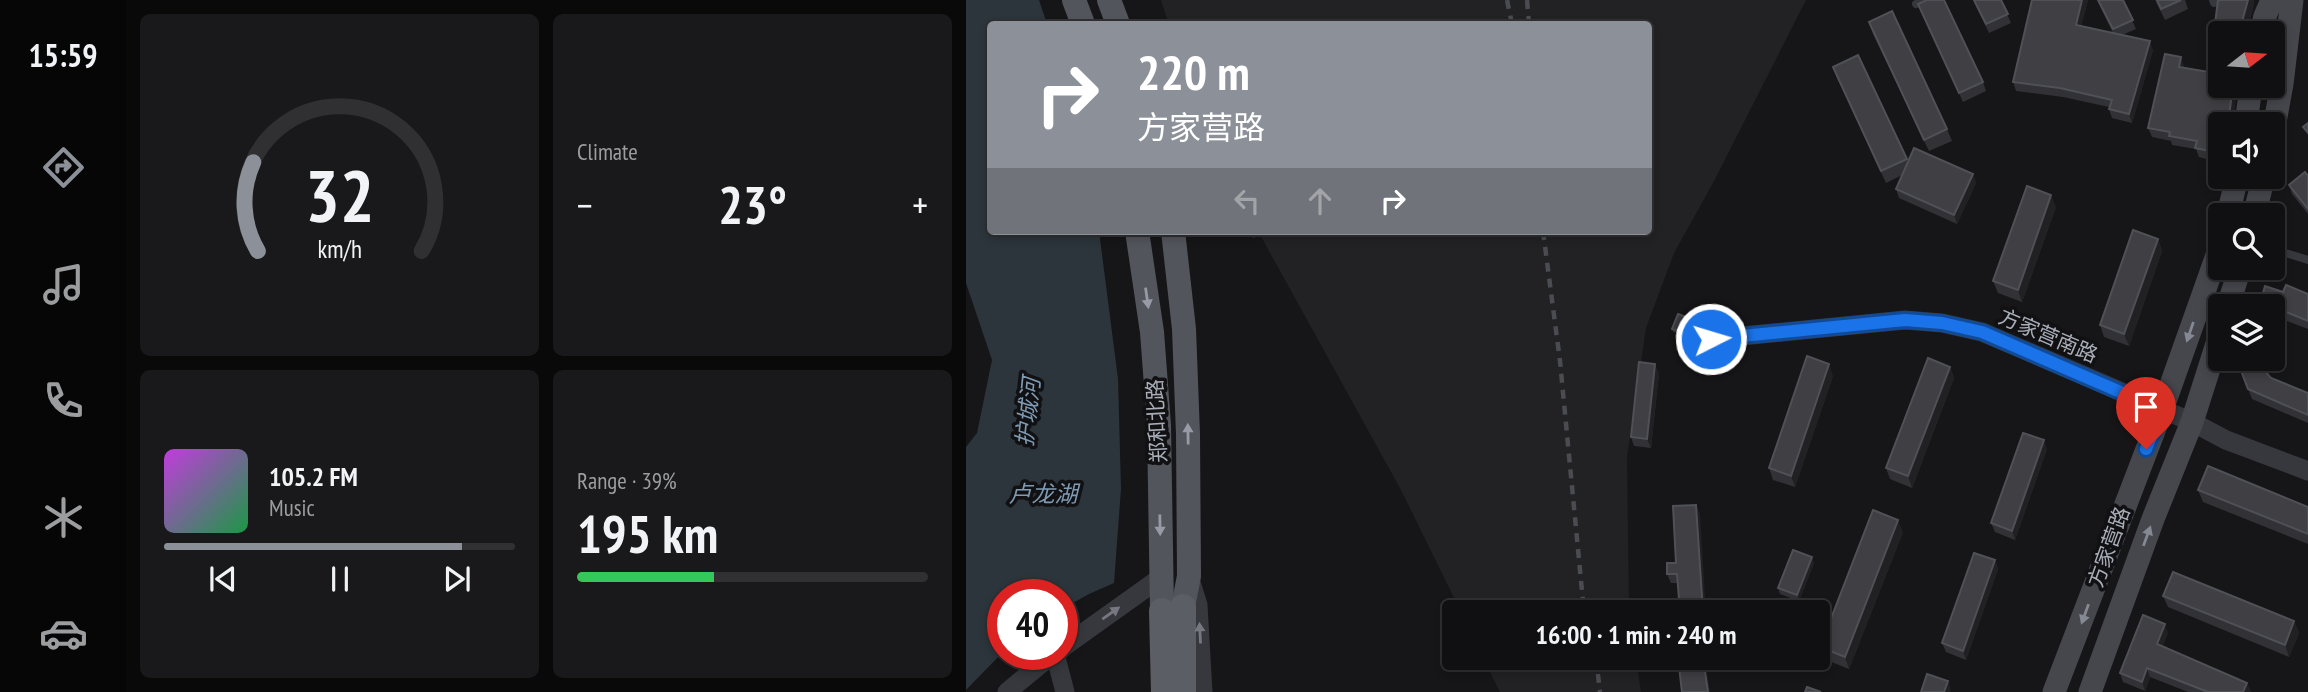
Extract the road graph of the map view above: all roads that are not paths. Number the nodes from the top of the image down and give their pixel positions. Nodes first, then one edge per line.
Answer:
1 (1074, 0) edge
2 (1109, 0) edge
3 (1925, 0) edge
4 (2272, 0) edge
5 (2292, 0) edge
6 (1916, 4) edge
7 (1082, 21) edge
8 (1117, 21) edge
9 (2264, 21) edge
10 (2277, 112) edge
11 (1139, 235) edge
12 (1173, 235) edge
13 (2285, 253) edge
14 (2308, 260) edge
15 (2208, 280) edge
16 (1711, 339) dead end
17 (2208, 371) edge
18 (2162, 410) junction
19 (2192, 422) junction
20 (2308, 471) edge
21 (1189, 576) junction
22 (1160, 578) junction
23 (1172, 609) junction
24 (1078, 637) edge
25 (1034, 670) edge
26 (1059, 670) edge
27 (1007, 692) edge
28 (1065, 692) edge
29 (1164, 692) edge
30 (1183, 692) edge
31 (1203, 692) edge
32 (2054, 692) edge
33 (2090, 692) edge

1 - 7 main road
2 - 8 main road
3 - 6 lane
4 - 9 main road
5 - 10 main road
11 -> 22 main road, 郑和北路
21 -> 12 main road, 郑和北路
13 - 14 lane
15 -> 18 main road, 方家营路
16 - 18 street, 方家营南路
17 - 19 main road, 方家营路
18 - 19 street, 方家营南路
18 -> 32 main road, 方家营路
19 - 20 street, 方家营南路
33 -> 19 main road, 方家营路
21 - 23 main road, 郑和北路
31 -> 21 street
22 - 23 main road, 郑和北路
24 -> 22 street
23 - 29 highway
23 - 30 highway
25 - 27 street
26 - 28 street

